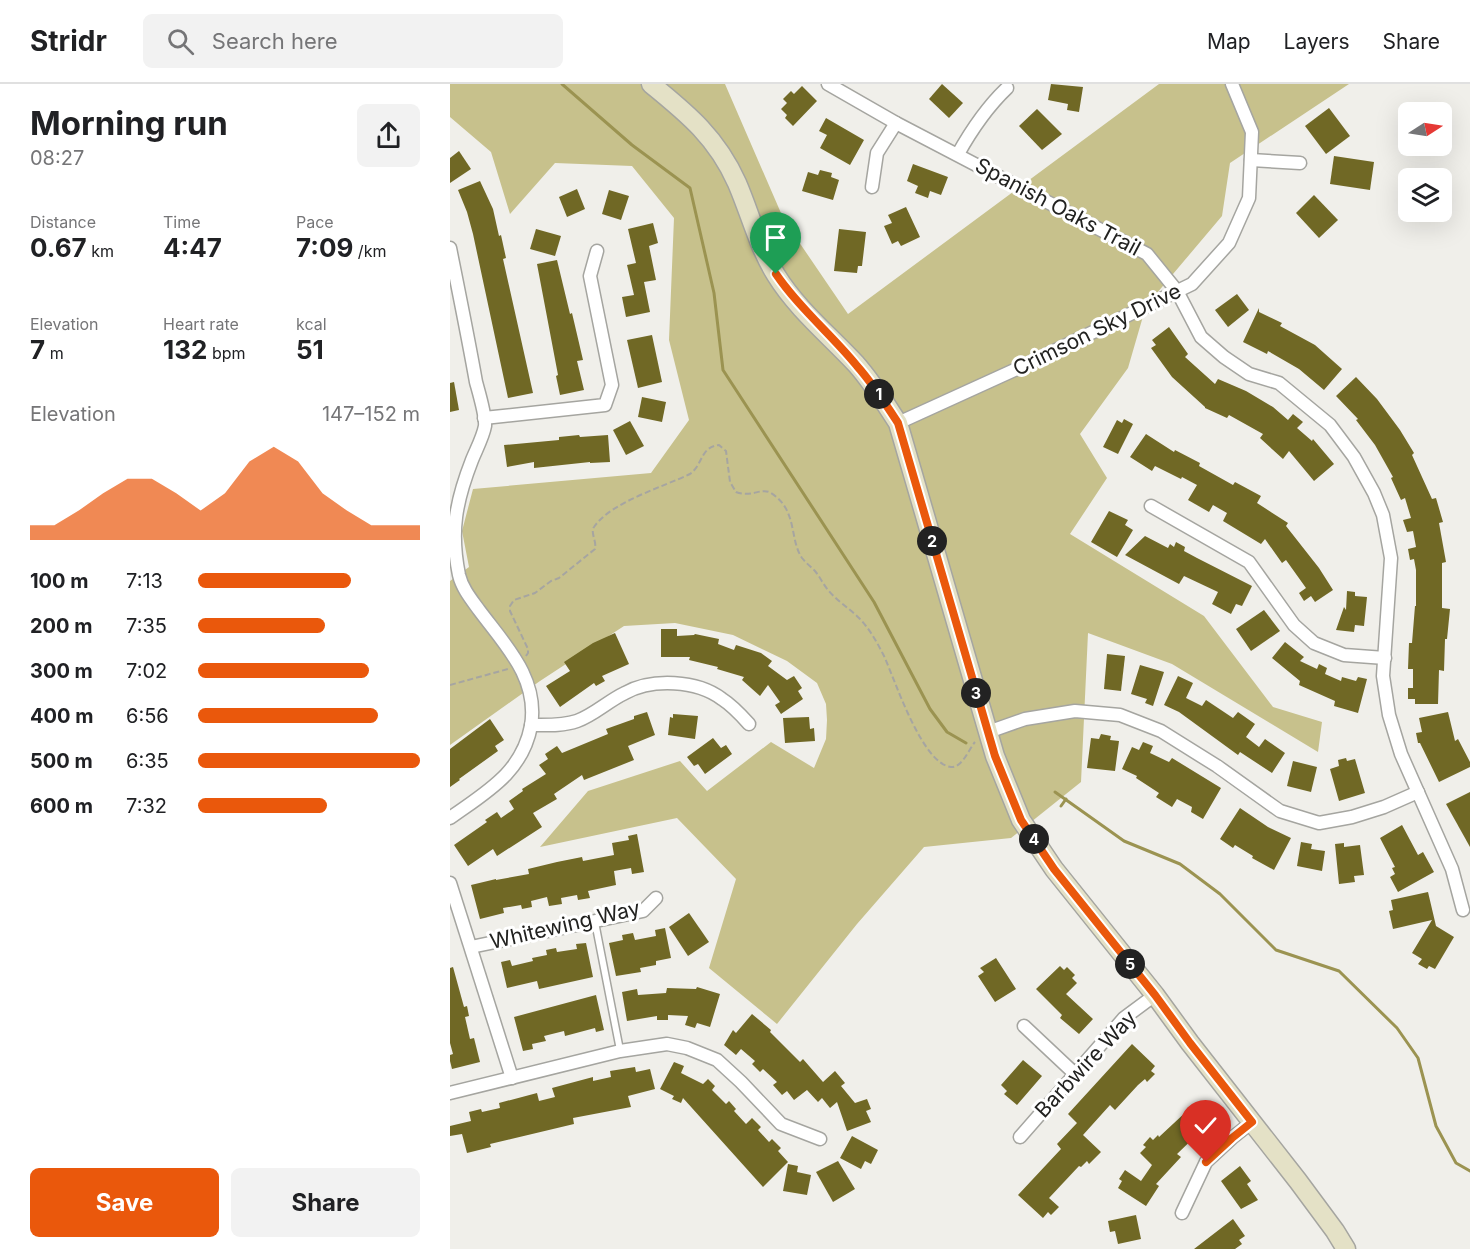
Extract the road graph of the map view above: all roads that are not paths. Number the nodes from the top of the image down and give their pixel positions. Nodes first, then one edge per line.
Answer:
1 (651, 84) edge
2 (828, 84) edge
3 (1232, 84) edge
4 (1007, 88) dead end
5 (896, 123) junction
6 (958, 154) junction
7 (1251, 160) junction
8 (1300, 163) dead end
9 (872, 187) dead end
10 (450, 248) edge
11 (597, 251) dead end
12 (1177, 291) junction
13 (484, 418) junction
14 (898, 423) junction
15 (1151, 506) dead end
16 (1385, 658) junction
17 (749, 724) dead end
18 (531, 725) junction
19 (981, 737) junction
20 (1418, 792) junction
21 (450, 818) edge
22 (450, 883) edge
23 (656, 898) dead end
24 (1463, 910) dead end
25 (595, 921) junction
26 (471, 947) junction
27 (1155, 995) junction
28 (1024, 1026) dead end
29 (620, 1051) junction
30 (1074, 1074) junction
31 (512, 1078) junction
32 (450, 1093) edge
33 (1252, 1122) junction
34 (1020, 1137) dead end
35 (820, 1139) dead end
36 (1182, 1213) dead end
37 (1346, 1249) edge

1 - 14 street
2 - 5 street, Spanish Oaks Trail
3 - 7 street, Crimson Sky Drive
4 - 6 street
5 - 6 street, Spanish Oaks Trail
5 - 9 street
6 - 12 street, Spanish Oaks Trail
7 - 8 street
7 - 12 street, Crimson Sky Drive
10 - 13 street
11 - 13 street
12 - 14 street, Crimson Sky Drive
12 - 16 street, Spanish Oaks Trail
13 - 18 street
14 - 19 street
15 - 16 street
16 - 20 street, Spanish Oaks Trail
17 - 18 street
18 - 21 street
19 - 20 street
19 - 27 street
20 - 24 street, Spanish Oaks Trail
22 - 26 street
23 - 25 street, Whitewing Way
25 - 26 street, Whitewing Way
25 - 29 lane
26 - 31 street
27 - 30 street, Barbwire Way
27 - 33 street
28 - 30 street
29 - 31 street
29 - 35 street
30 - 34 street, Barbwire Way
31 - 32 street
33 - 36 street
33 - 37 street

